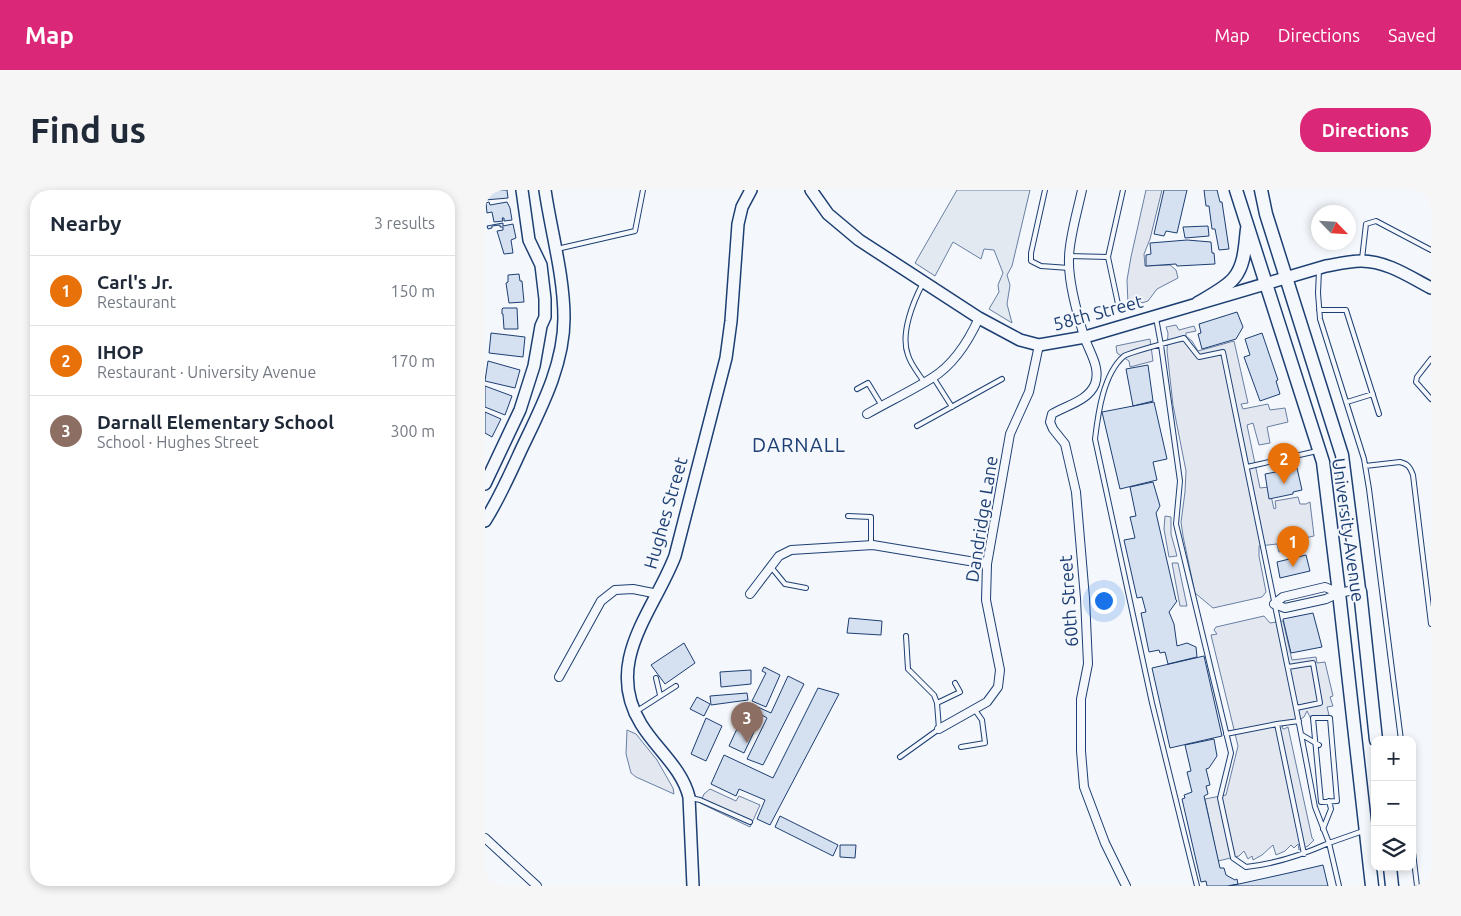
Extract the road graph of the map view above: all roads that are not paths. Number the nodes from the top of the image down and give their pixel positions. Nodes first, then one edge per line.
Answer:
1 (521, 190) edge
2 (545, 190) edge
3 (643, 190) edge
4 (751, 190) edge
5 (811, 190) edge
6 (1045, 190) edge
7 (1082, 190) edge
8 (1123, 190) edge
9 (1236, 190) edge
10 (1261, 190) edge
11 (1247, 224) junction
12 (555, 250) junction
13 (1431, 250) edge
14 (1069, 256) junction
15 (1108, 258) junction
16 (1362, 261) junction
17 (1069, 268) junction
18 (1319, 268) junction
19 (1286, 278) junction
20 (924, 281) junction
21 (1266, 283) junction
22 (1431, 288) edge
23 (1197, 303) junction
24 (1119, 304) dead end
25 (1319, 310) junction
26 (1155, 316) junction
27 (979, 318) junction
28 (1085, 337) junction
29 (1039, 345) junction
30 (1161, 345) junction
31 (1431, 359) edge
32 (933, 377) junction
33 (1002, 379) dead end
34 (924, 382) junction
35 (857, 389) dead end
36 (527, 390) junction
37 (1373, 394) junction
38 (546, 396) junction
39 (1431, 399) edge
40 (1347, 402) junction
41 (882, 406) junction
42 (952, 407) junction
43 (867, 414) dead end
44 (1379, 414) dead end
45 (917, 426) dead end
46 (1319, 450) junction
47 (1365, 466) junction
48 (1247, 467) junction
49 (485, 484) edge
50 (847, 516) dead end
51 (485, 521) edge
52 (871, 545) junction
53 (987, 564) junction
54 (771, 567) junction
55 (806, 588) dead end
56 (1360, 590) junction
57 (1339, 592) junction
58 (658, 594) junction
59 (751, 594) dead end
60 (1274, 604) junction
61 (1431, 624) edge
62 (906, 636) dead end
63 (1288, 667) junction
64 (559, 677) dead end
65 (656, 678) dead end
66 (955, 683) dead end
67 (676, 686) dead end
68 (660, 695) junction
69 (937, 703) junction
70 (1296, 708) junction
71 (975, 710) junction
72 (635, 712) junction
73 (1299, 720) junction
74 (1277, 724) junction
75 (939, 729) junction
76 (1226, 734) junction
77 (1301, 735) junction
78 (1376, 736) edge
79 (1400, 736) edge
80 (1317, 744) junction
81 (961, 747) dead end
82 (900, 757) dead end
83 (689, 798) junction
84 (1329, 802) junction
85 (750, 822) dead end
86 (1323, 829) junction
87 (1366, 830) junction
88 (485, 838) edge
89 (1329, 843) junction
90 (1304, 854) junction
91 (1390, 871) edge
92 (1415, 871) edge
93 (537, 886) edge
94 (693, 886) edge
95 (1126, 886) edge
96 (1197, 886) edge
97 (1339, 886) edge
98 (1371, 886) edge
99 (1392, 886) edge
100 (1417, 886) edge

1 - 36 street
2 - 12 street
3 - 12 lane
4 - 58 street, Hughes Street
5 - 20 street, 58th Street
6 - 17 lane
7 - 14 street, 60th Street
8 - 15 lane
9 - 11 main road, University Avenue
10 - 19 main road, University Avenue
11 - 21 main road, University Avenue
11 - 23 main road
12 - 38 street
13 - 16 lane
14 - 15 lane
14 - 17 street, 60th Street
15 - 24 lane
16 - 18 street, 58th Street
16 - 22 street, 58th Street
17 - 28 street, 60th Street
18 - 19 street, 58th Street
18 - 25 lane
19 - 21 street, 58th Street
19 - 56 main road, University Avenue
20 - 27 street, 58th Street
20 - 34 lane
21 - 23 street, 58th Street
21 - 46 main road, University Avenue
23 - 26 street, 58th Street
25 - 37 lane
25 - 40 lane
26 - 28 street, 58th Street
26 - 30 lane
27 - 29 street, 58th Street
27 - 32 street
28 - 29 street, 58th Street
28 - 95 street, 60th Street
29 - 53 street, Dandridge Lane
30 - 48 lane
30 - 76 lane
30 - 96 lane
31 - 39 lane
32 - 34 street
32 - 42 lane
33 - 42 lane
34 - 41 street
35 - 41 lane
36 - 38 street
36 - 49 street
37 - 40 lane
37 - 44 lane
38 - 51 street
40 - 47 lane
41 - 43 street
42 - 45 lane
46 - 48 lane
46 - 57 main road, University Avenue
47 - 61 lane
47 - 79 lane
48 - 60 lane
50 - 52 lane
52 - 53 street
52 - 54 street
53 - 71 street, Dandridge Lane
54 - 55 lane
54 - 59 street
56 - 57 street
56 - 78 main road, University Avenue
57 - 60 street
57 - 60 street
57 - 87 main road, University Avenue
58 - 64 street
58 - 72 street, Hughes Street
60 - 63 lane
62 - 69 lane
63 - 70 lane
63 - 70 lane
65 - 68 lane
66 - 69 lane
67 - 68 lane
68 - 72 lane
69 - 75 lane
70 - 73 lane
71 - 75 street, Dandridge Lane
71 - 81 lane
72 - 83 street, Hughes Street
73 - 74 lane
73 - 77 lane
74 - 76 lane
74 - 90 lane
75 - 82 lane
76 - 90 lane
77 - 80 lane
77 - 86 lane
80 - 84 lane
80 - 84 lane
83 - 85 lane
83 - 94 street, Hughes Street
84 - 86 lane
86 - 89 lane
87 - 89 lane
87 - 98 main road, University Avenue
88 - 93 street
89 - 90 lane
89 - 97 lane
91 - 99 main road
92 - 100 lane

